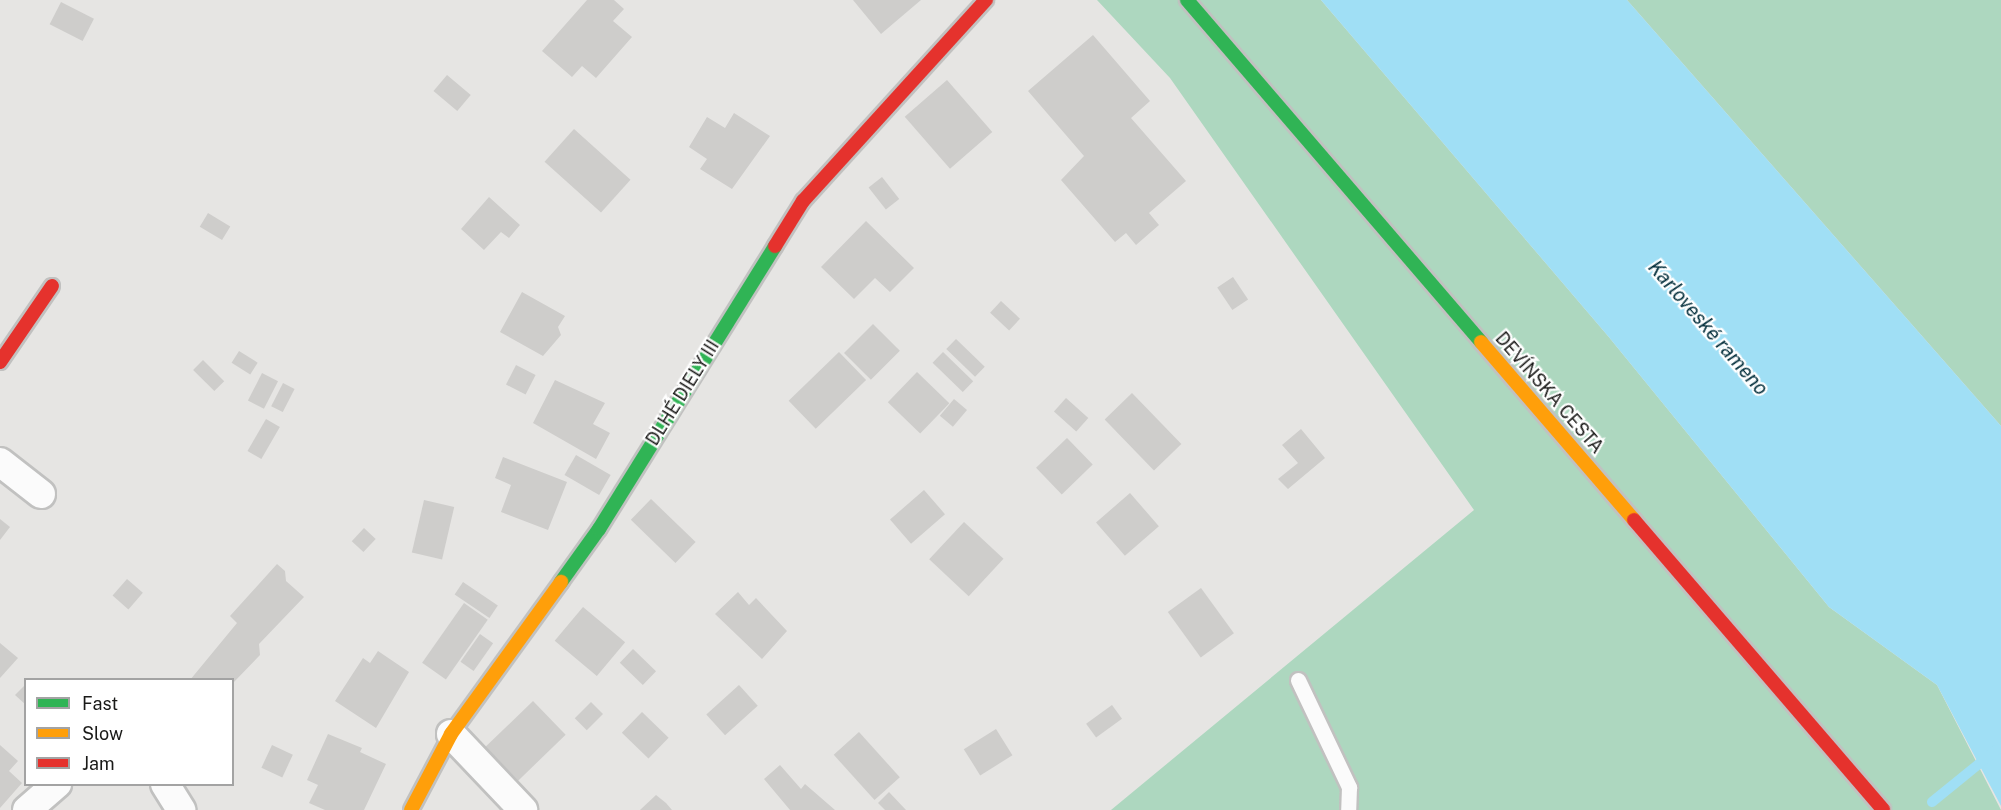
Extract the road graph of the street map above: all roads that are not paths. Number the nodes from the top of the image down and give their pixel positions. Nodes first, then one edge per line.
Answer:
1 (986, 0) edge
2 (1187, 0) edge
3 (52, 286) dead end
4 (0, 362) edge
5 (0, 462) edge
6 (41, 494) dead end
7 (1298, 680) dead end
8 (451, 734) junction
9 (55, 786) edge
10 (166, 786) edge
11 (27, 810) edge
12 (181, 810) edge
13 (411, 810) edge
14 (523, 810) edge
15 (1348, 810) edge
16 (1883, 810) edge

1 - 8 street, DLHÉ DIELY III
2 - 16 street, DEVÍNSKA CESTA
3 - 4 street
5 - 6 street
7 - 15 lane
8 - 13 street, DLHÉ DIELY III
8 - 14 street
9 - 11 street
10 - 12 street

